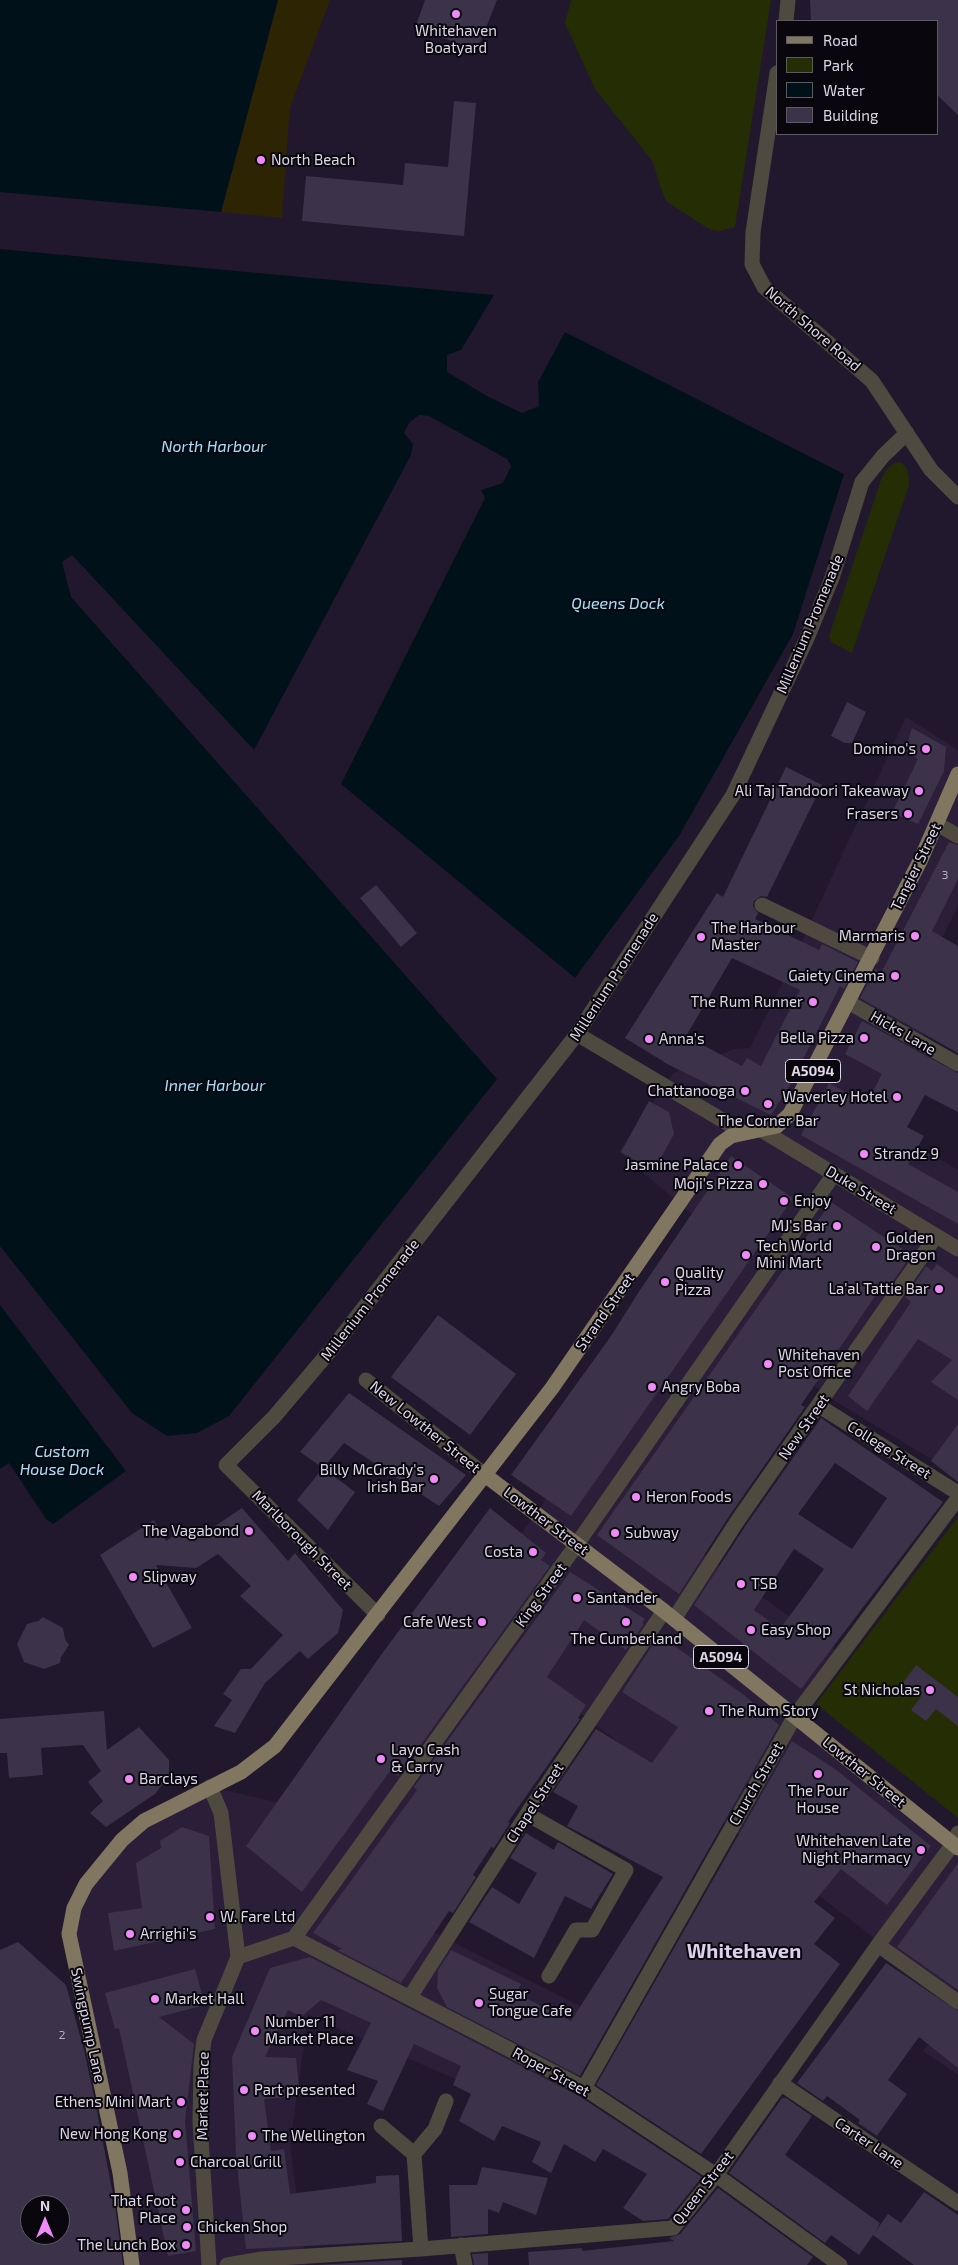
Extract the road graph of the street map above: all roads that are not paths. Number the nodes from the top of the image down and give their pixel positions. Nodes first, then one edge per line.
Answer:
1 (788, 0) edge
2 (786, 20) edge
3 (776, 80) edge
4 (907, 433) junction
5 (958, 497) edge
6 (958, 774) edge
7 (937, 824) junction
8 (958, 836) edge
9 (762, 905) dead end
10 (872, 958) junction
11 (848, 1002) junction
12 (577, 1034) junction
13 (958, 1064) edge
14 (763, 1131) junction
15 (744, 1132) junction
16 (834, 1174) junction
17 (936, 1236) junction
18 (958, 1249) edge
19 (366, 1380) dead end
20 (819, 1406) junction
21 (226, 1465) joint
22 (485, 1475) junction
23 (958, 1493) edge
24 (958, 1498) edge
25 (577, 1544) junction
26 (378, 1615) junction
27 (669, 1615) junction
28 (795, 1716) junction
29 (210, 1787) junction
30 (527, 1814) junction
31 (956, 1841) edge
32 (69, 1934) joint
33 (294, 1938) junction
34 (878, 1945) junction
35 (238, 1957) junction
36 (549, 1976) dead end
37 (410, 1998) junction
38 (958, 2002) edge
39 (780, 2083) junction
40 (584, 2088) junction
41 (446, 2101) dead end
42 (381, 2126) dead end
43 (414, 2154) junction
44 (716, 2175) junction
45 (958, 2203) edge
46 (461, 2245) junction
47 (420, 2249) junction
48 (132, 2265) edge
49 (209, 2265) edge
50 (227, 2265) edge
51 (465, 2265) edge
52 (840, 2265) edge

1 - 2 street
3 - 4 street, North Shore Road
4 - 5 street, North Shore Road
4 - 12 street, Millenium Promenade
6 - 7 main road, Tangier Street / A5094
7 - 8 street
7 - 10 main road, Tangier Street / A5094
9 - 10 street
10 - 11 main road, A5094
11 - 13 street, Hicks Lane
11 - 14 main road, A5094
12 - 15 street
12 - 21 street, Millenium Promenade
14 - 15 main road, A5094
14 - 16 street, Duke Street
15 - 22 main road, Strand Street / A5094
16 - 17 street, Duke Street
16 - 25 street, King Street
17 - 18 street, Duke Street
17 - 20 street, New Street
19 - 22 street, New Lowther Street
20 - 23 street, College Street
20 - 27 street, New Street
21 - 26 street, Marlborough Street
22 - 25 main road, Lowther Street / A5094
22 - 26 main road, Strand Street
24 - 28 street, Church Street
25 - 27 main road, Lowther Street / A5094
25 - 33 street, King Street
26 - 29 main road, Strand Street
27 - 28 main road, Lowther Street / A5094
27 - 30 street, Chapel Street
28 - 31 main road, Lowther Street / A5094
28 - 40 street, Church Street
29 - 32 main road, Strand Street
29 - 35 street, Market Place
30 - 36 street
30 - 37 street, Chapel Street
31 - 34 street, Queen Street
32 - 48 main road, Swingpump Lane
33 - 35 street
33 - 37 street, Roper Street
34 - 38 street
34 - 39 street, Queen Street
35 - 49 street, Market Place
37 - 40 street, Roper Street
39 - 44 street, Queen Street
39 - 45 street, Carter Lane
40 - 44 street, Roper Street
41 - 43 street
42 - 43 street
43 - 47 street
44 - 46 street, Queen Street
44 - 52 street, Roper Street
46 - 47 street, Queen Street
46 - 51 street
47 - 50 street, Queen Street

